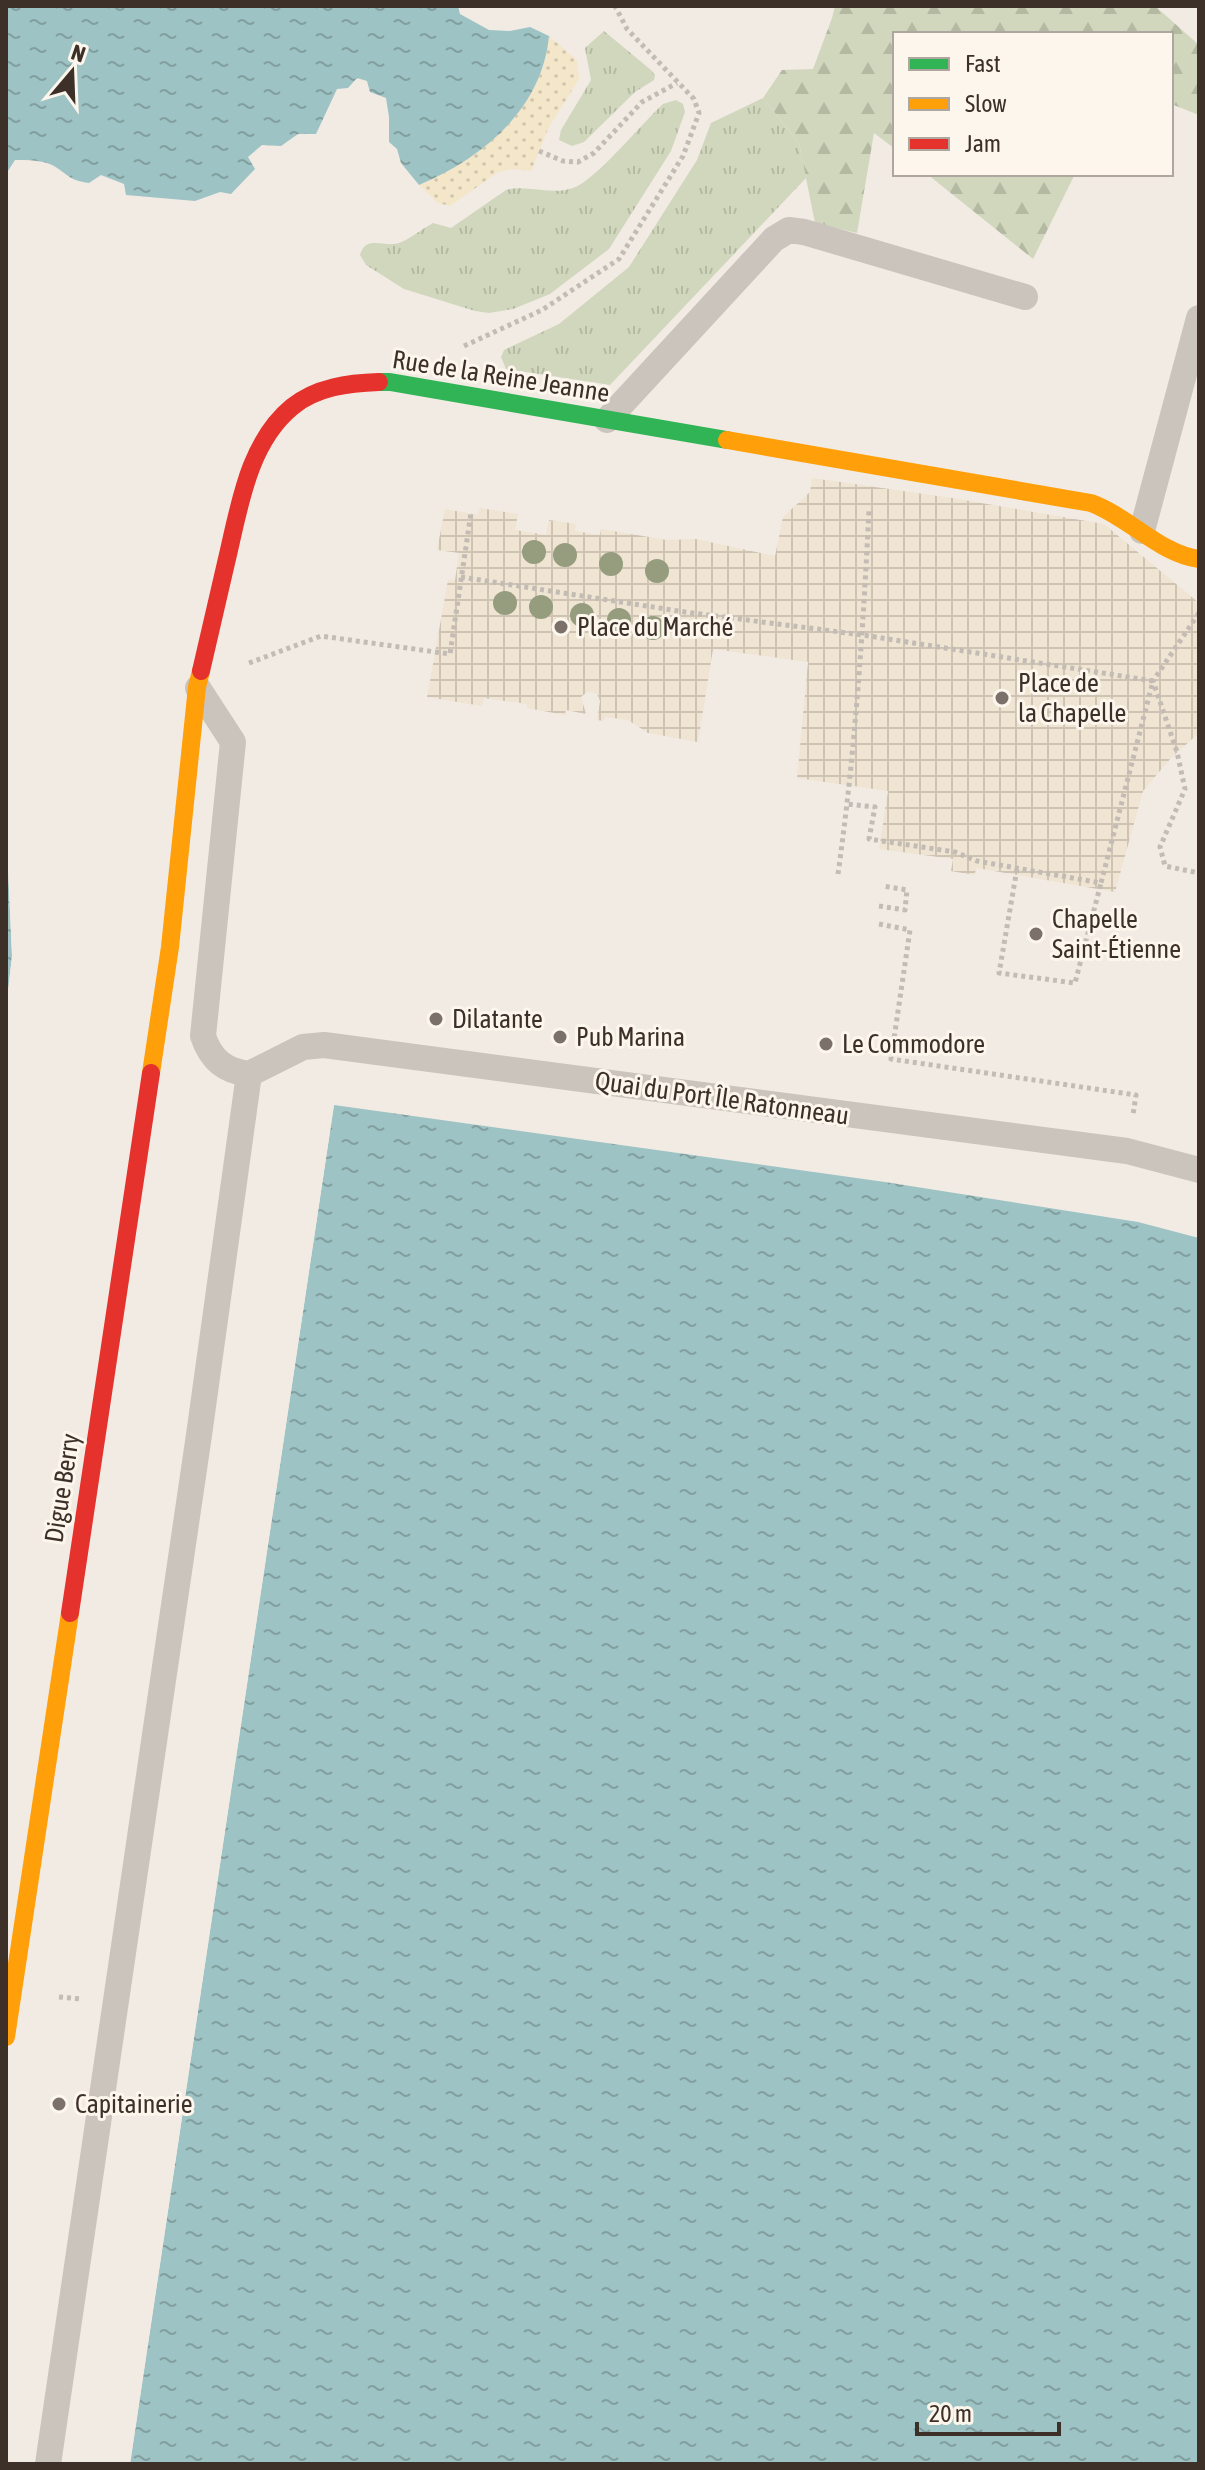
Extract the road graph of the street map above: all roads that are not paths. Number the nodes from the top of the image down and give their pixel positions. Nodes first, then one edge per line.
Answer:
1 (1025, 297) dead end
2 (1199, 318) edge
3 (607, 420) junction
4 (1142, 531) junction
5 (1199, 559) edge
6 (197, 687) junction
7 (170, 947) joint
8 (249, 1074) junction
9 (1199, 1170) edge
10 (6, 2037) edge
11 (48, 2464) edge

1 - 3 lane
2 - 4 lane
3 - 4 street, Rue de la Reine Jeanne
3 - 6 street, Rue de la Reine Jeanne
4 - 5 street, Rue de la Reine Jeanne
6 - 7 street, Rue de la Reine Jeanne
6 - 8 lane
7 - 10 street, Digue Berry
8 - 9 lane, Quai du Port Île Ratonneau
8 - 11 lane

